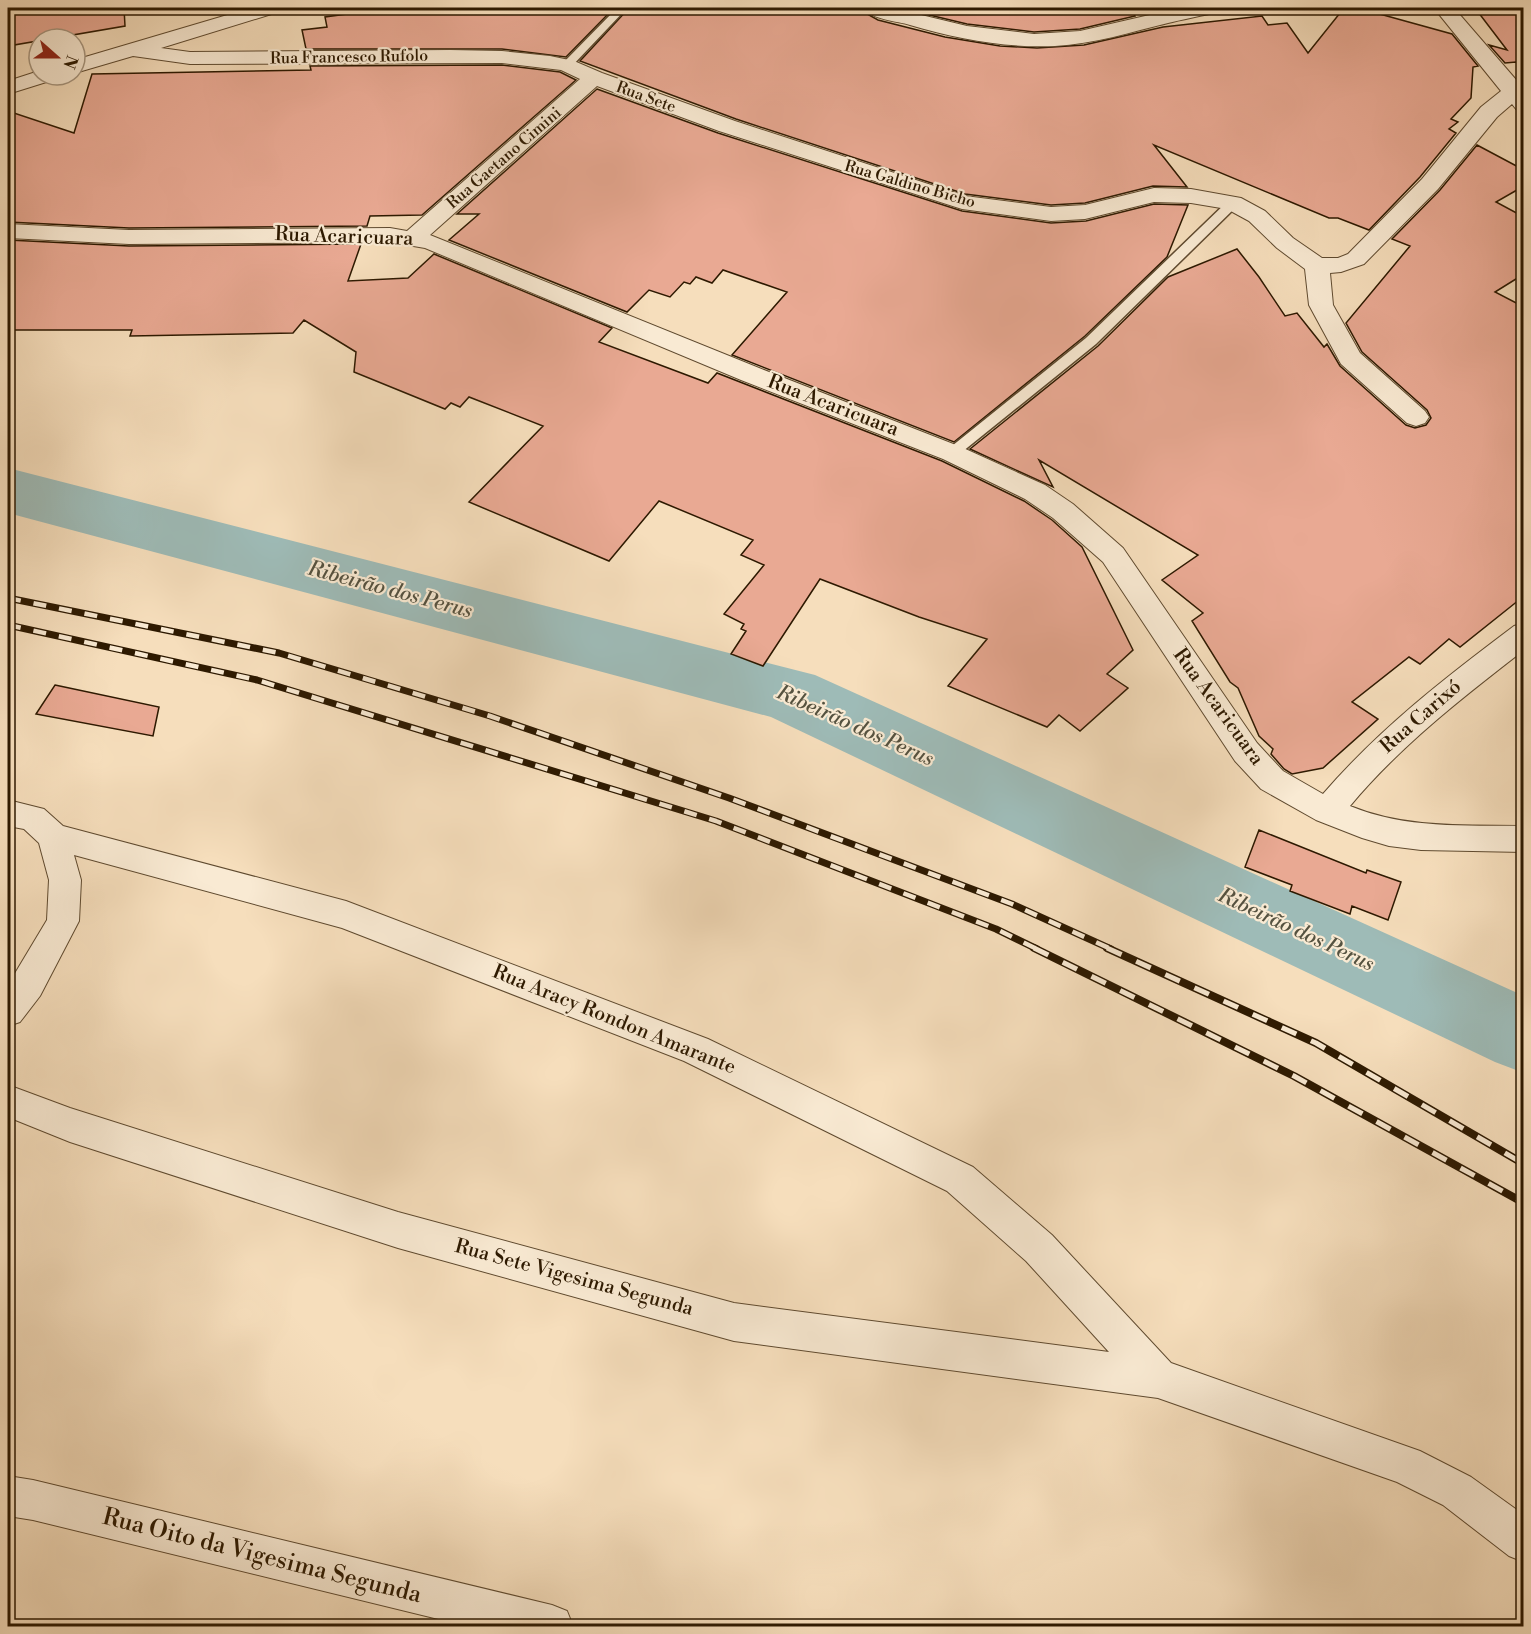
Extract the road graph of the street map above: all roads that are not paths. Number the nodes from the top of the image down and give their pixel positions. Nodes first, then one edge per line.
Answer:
1 (271, 8) edge
2 (622, 8) edge
3 (874, 8) edge
4 (1210, 8) edge
5 (1443, 8) edge
6 (132, 50) junction
7 (87, 63) edge
8 (567, 65) junction
9 (594, 78) junction
10 (27, 82) edge
11 (8, 88) edge
12 (1519, 98) edge
13 (727, 126) joint
14 (1233, 203) junction
15 (8, 231) edge
16 (413, 238) junction
17 (1317, 266) junction
18 (1416, 417) dead end
19 (952, 453) junction
20 (1524, 634) edge
21 (1327, 811) junction
22 (8, 813) edge
23 (53, 836) junction
24 (1524, 839) edge
25 (8, 1011) edge
26 (8, 1101) edge
27 (1158, 1378) junction
28 (8, 1496) edge
29 (1524, 1541) edge
30 (552, 1626) edge

1 - 6 street
2 - 8 lane
3 - 4 street
5 - 12 street
6 - 7 street
6 - 8 street, Rua Francesco Rufolo
8 - 9 street, Rua Sete
9 - 13 street, Rua Sete
9 - 16 street, Rua Gaetano Cimini
10 - 11 street
12 - 17 street
13 - 14 street, Rua Galdino Bicho
14 - 17 street, Rua Galdino Bicho
14 - 19 lane
15 - 16 street, Rua Acaricuara
16 - 19 street, Rua Acaricuara
17 - 18 street
19 - 21 street, Rua Acaricuara
20 - 21 street, Rua Carixó
21 - 24 street, Rua Acaricuara
22 - 23 street, Rua Aracy Rondon Amarante
23 - 25 street
23 - 27 street, Rua Aracy Rondon Amarante
26 - 27 street, Rua Sete Vigesima Segunda
27 - 29 street, Rua Sete Vigesima Segunda
28 - 30 street, Rua Oito da Vigesima Segunda

